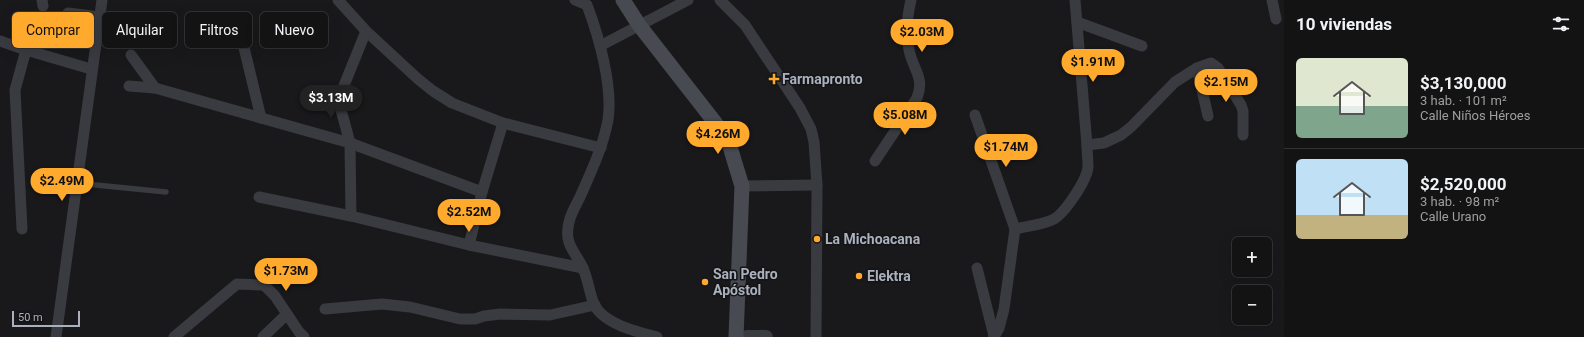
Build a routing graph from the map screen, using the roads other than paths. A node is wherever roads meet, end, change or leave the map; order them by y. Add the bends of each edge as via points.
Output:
1 (102, 0) edge
2 (338, 0) edge
3 (575, 0) edge
4 (623, 0) edge
5 (688, 0) edge
6 (720, 0) edge
7 (911, 0) edge
8 (1075, 0) edge
9 (1272, 0) edge
10 (94, 16) edge
11 (99, 17) junction
12 (1276, 19) dead end
13 (1077, 22) junction
14 (639, 25) junction
15 (366, 31) junction
16 (0, 41) edge
17 (600, 46) junction
18 (1142, 46) dead end
19 (244, 48) edge
20 (26, 50) junction
21 (130, 56) dead end
22 (1197, 68) junction
23 (92, 69) junction
24 (129, 86) dead end
25 (155, 88) junction
26 (975, 115) dead end
27 (1208, 116) dead end
28 (261, 118) junction
29 (503, 123) junction
30 (1243, 135) dead end
31 (350, 143) junction
32 (1087, 145) junction
33 (601, 148) junction
34 (875, 161) dead end
35 (76, 183) junction
36 (817, 185) junction
37 (742, 186) junction
38 (166, 192) dead end
39 (482, 192) junction
40 (259, 197) dead end
41 (351, 216) junction
42 (22, 229) dead end
43 (1015, 229) junction
44 (470, 244) junction
45 (583, 268) junction
46 (977, 268) dead end
47 (595, 305) junction
48 (325, 309) dead end
49 (286, 314) junction
50 (635, 334) edge
51 (56, 337) edge
52 (174, 337) edge
53 (263, 337) edge
54 (304, 337) edge
55 (657, 337) edge
56 (736, 337) edge
57 (747, 337) edge
58 (766, 337) edge
59 (816, 337) edge
60 (994, 337) edge

1 - 11 street
2 - 15 street
3 - 17 street via 586,5
4 - 14 main road
5 - 14 street
6 - 36 street via 745,25 800,108 814,142
7 - 34 street via 907,38 909,52 920,79 920,89 917,98
8 - 13 street
9 - 12 street
10 - 11 street
11 - 23 street
13 - 18 street
13 - 32 street
14 - 17 street
14 - 37 main road via 729,143
15 - 29 street via 432,91
15 - 31 street via 341,93 340,106
16 - 20 street
17 - 33 street via 609,103
19 - 28 street
20 - 23 street
20 - 42 street via 15,90
21 - 25 street
22 - 27 street
22 - 30 street via 1211,63 1218,68 1241,105
22 - 32 street via 1175,82 1121,135 1104,143
23 - 35 street
24 - 25 street
25 - 28 street
26 - 43 street
28 - 31 street
29 - 33 street
29 - 39 street
31 - 39 street
31 - 41 street
32 - 43 street via 1088,168 1083,183 1058,216 1053,220
33 - 45 street via 569,221 567,237
35 - 38 lane
35 - 51 street
36 - 37 street
36 - 59 street
37 - 56 main road
39 - 44 street
40 - 41 street
41 - 44 street
43 - 60 street via 1004,309
44 - 45 street
45 - 47 street
46 - 60 street
47 - 48 street via 550,315 500,314 460,320 410,307 382,304
47 - 50 street via 605,316
49 - 52 street via 275,296 264,285 237,284
49 - 53 street
49 - 54 street
50 - 55 street
57 - 58 street

